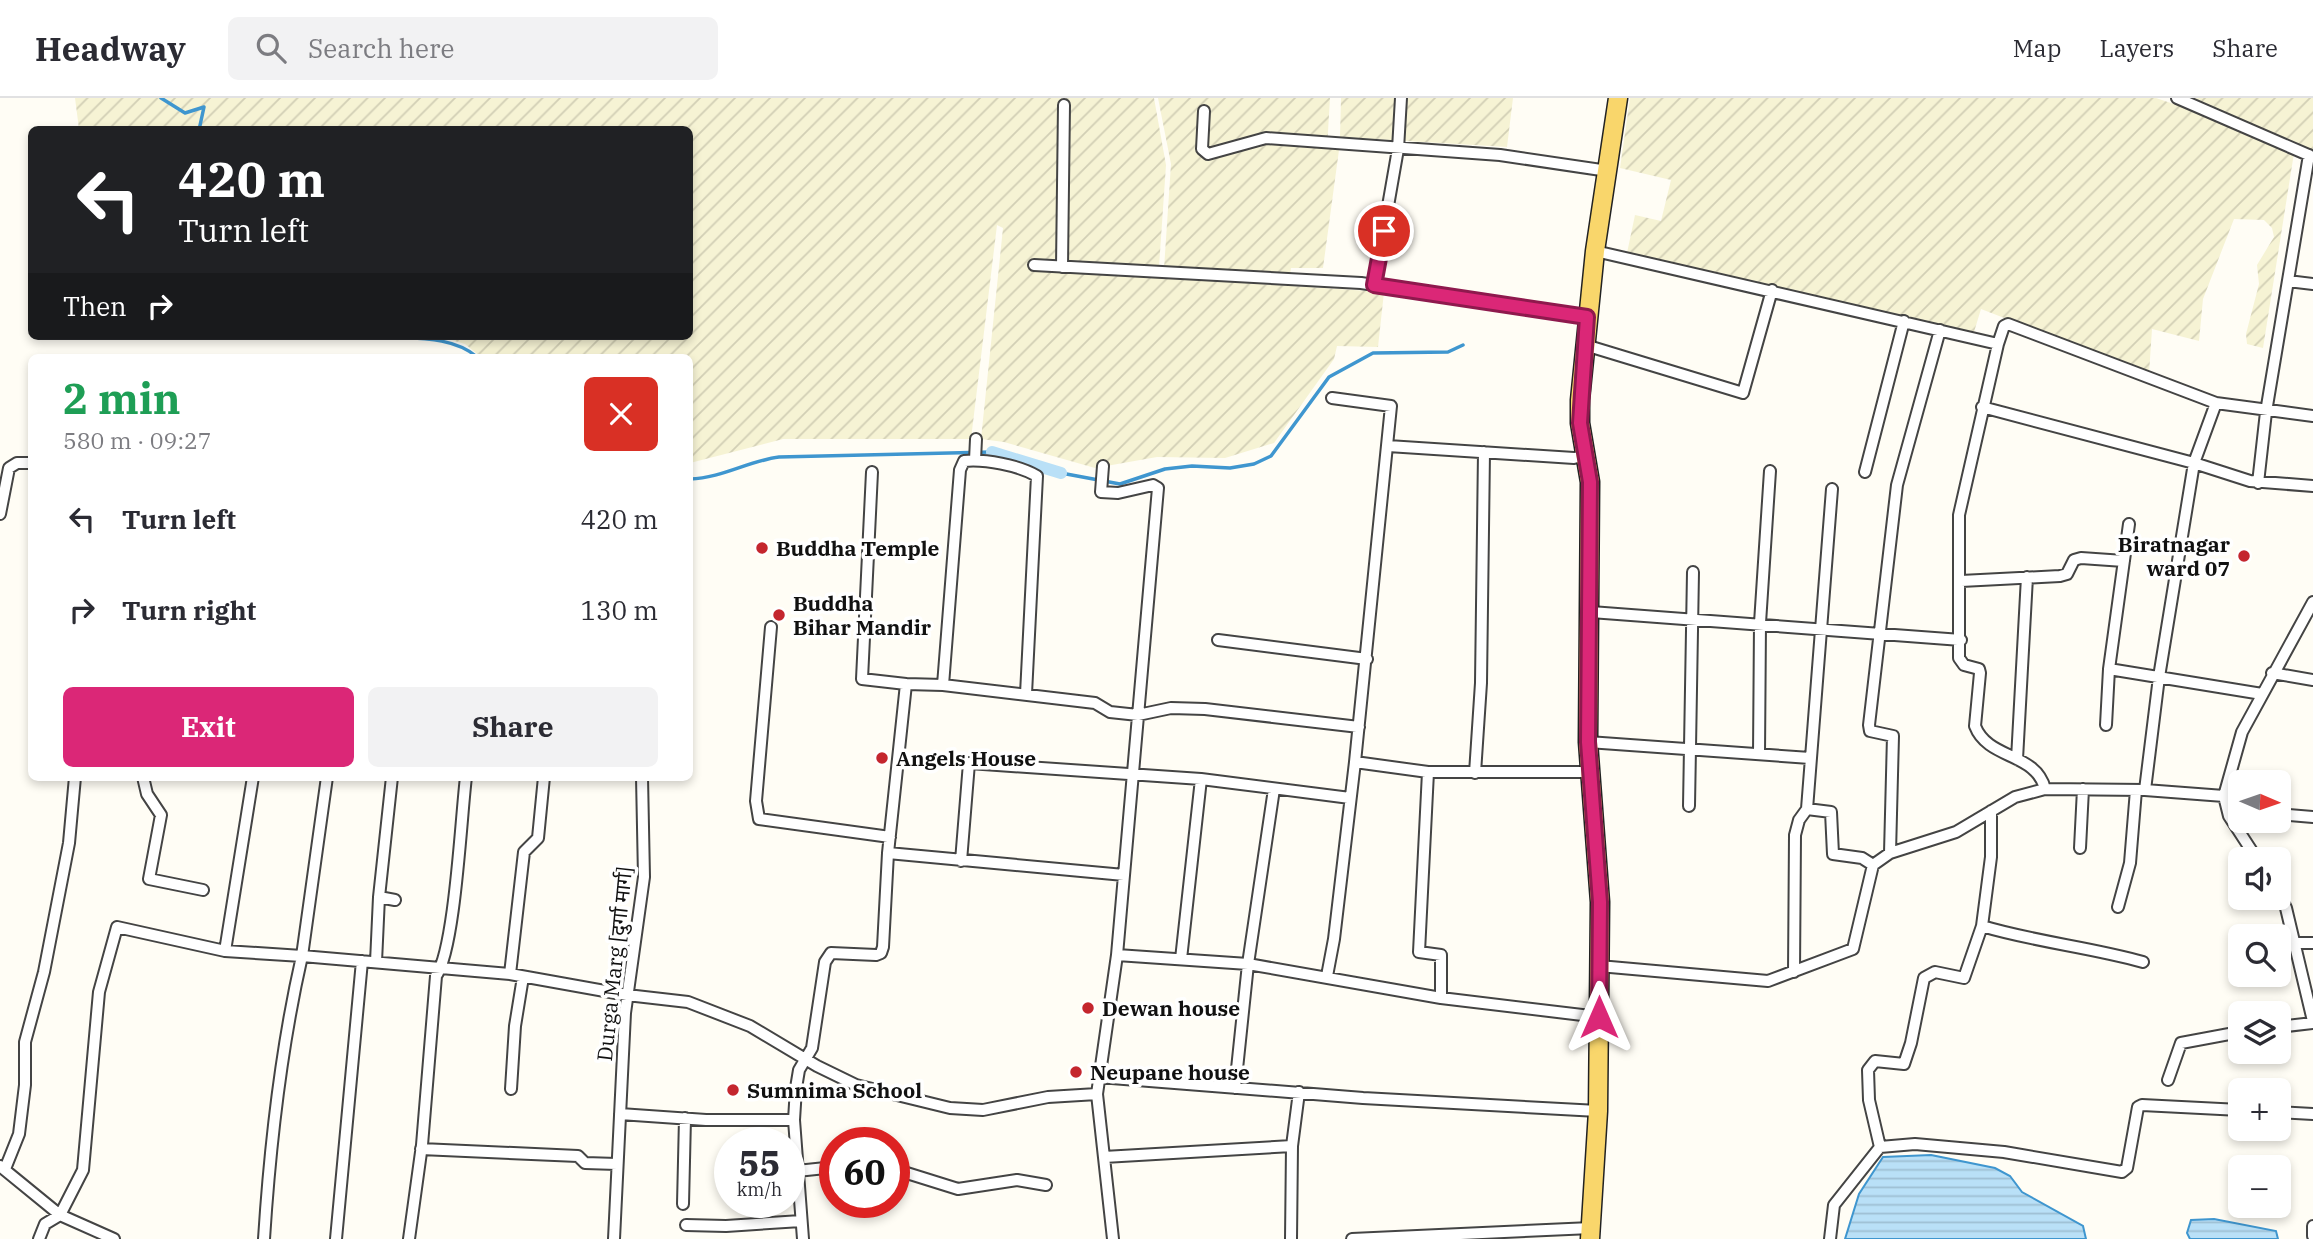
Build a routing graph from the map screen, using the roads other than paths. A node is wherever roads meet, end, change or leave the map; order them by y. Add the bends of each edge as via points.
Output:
1 (1401, 98) edge
2 (1618, 98) edge
3 (2177, 98) edge
4 (1064, 105) dead end
5 (1203, 111) dead end
6 (1398, 149) junction
7 (2311, 156) edge
8 (1608, 171) junction
9 (1595, 251) junction
10 (1034, 265) dead end
11 (1062, 267) junction
12 (2288, 281) junction
13 (2313, 284) edge
14 (1374, 285) junction
15 (1772, 290) junction
16 (1587, 317) junction
17 (1905, 321) junction
18 (1940, 330) junction
19 (1998, 344) junction
20 (1585, 345) junction
21 (1332, 398) dead end
22 (2216, 403) junction
23 (1982, 407) junction
24 (2266, 412) junction
25 (2313, 416) edge
26 (976, 439) dead end
27 (1388, 446) junction
28 (1484, 452) junction
29 (1587, 455) junction
30 (975, 460) junction
31 (28, 463) edge
32 (2194, 463) junction
33 (1103, 466) dead end
34 (1770, 471) dead end
35 (872, 472) dead end
36 (1865, 472) dead end
37 (2258, 482) junction
38 (2313, 486) edge
39 (1832, 489) dead end
40 (0, 514) edge
41 (2129, 524) dead end
42 (2124, 561) junction
43 (1693, 572) dead end
44 (2027, 577) junction
45 (1961, 582) junction
46 (2313, 602) edge
47 (1591, 612) junction
48 (1690, 618) junction
49 (1760, 623) junction
50 (771, 627) dead end
51 (1823, 628) junction
52 (1880, 632) junction
53 (1218, 640) dead end
54 (1961, 640) junction
55 (1367, 659) junction
56 (2109, 669) junction
57 (2272, 673) junction
58 (2159, 677) junction
59 (2313, 680) edge
60 (906, 684) junction
61 (943, 685) junction
62 (1026, 694) junction
63 (2262, 694) junction
64 (1138, 715) junction
65 (2106, 725) dead end
66 (1359, 727) junction
67 (1588, 742) junction
68 (1690, 748) junction
69 (1759, 754) junction
70 (1810, 758) junction
71 (2017, 759) junction
72 (1355, 762) junction
73 (1428, 772) junction
74 (1589, 772) junction
75 (1475, 773) junction
76 (1133, 774) junction
77 (1201, 779) junction
78 (75, 781) edge
79 (144, 781) edge
80 (252, 781) edge
81 (326, 781) edge
82 (391, 781) edge
83 (466, 781) edge
84 (544, 781) edge
85 (642, 781) edge
86 (1274, 789) junction
87 (2045, 789) junction
88 (2083, 789) junction
89 (2140, 790) junction
90 (2224, 796) junction
91 (1350, 798) junction
92 (2228, 804) edge
93 (1689, 806) dead end
94 (1807, 809) junction
95 (1991, 811) junction
96 (2291, 815) edge
97 (2313, 817) edge
98 (890, 837) junction
99 (2080, 848) dead end
100 (888, 853) junction
101 (1890, 853) junction
102 (961, 861) junction
103 (1873, 865) junction
104 (1124, 875) junction
105 (203, 890) dead end
106 (379, 897) junction
107 (395, 900) dead end
108 (2119, 907) dead end
109 (2284, 910) edge
110 (1982, 926) junction
111 (2295, 943) junction
112 (2313, 943) edge
113 (225, 951) junction
114 (1117, 955) junction
115 (302, 956) junction
116 (1181, 959) junction
117 (362, 961) junction
118 (376, 962) junction
119 (2143, 962) dead end
120 (1248, 964) junction
121 (1600, 966) junction
122 (441, 968) junction
123 (1794, 972) junction
124 (510, 974) junction
125 (1327, 976) junction
126 (523, 977) junction
127 (627, 995) junction
128 (1441, 998) junction
129 (1599, 1017) junction
130 (2313, 1022) edge
131 (2291, 1025) edge
132 (2228, 1034) edge
133 (805, 1059) junction
134 (1099, 1077) junction
135 (2168, 1080) dead end
136 (1235, 1087) junction
137 (511, 1089) dead end
138 (1299, 1092) junction
139 (1097, 1094) junction
140 (2228, 1109) edge
141 (1598, 1111) junction
142 (2291, 1113) edge
143 (620, 1114) junction
144 (2313, 1114) edge
145 (685, 1118) junction
146 (794, 1120) junction
147 (794, 1127) edge
148 (1292, 1146) junction
149 (1880, 1147) junction
150 (421, 1149) junction
151 (1104, 1157) junction
152 (617, 1164) junction
153 (3, 1168) edge
154 (910, 1174) edge
155 (1046, 1185) dead end
156 (683, 1205) dead end
157 (60, 1215) junction
158 (801, 1218) edge
159 (801, 1221) junction
160 (686, 1225) dead end
161 (85, 1226) junction
162 (2313, 1226) edge
163 (1591, 1233) edge
164 (2313, 1236) edge
165 (39, 1239) edge
166 (80, 1239) edge
167 (114, 1239) edge
168 (264, 1239) edge
169 (336, 1239) edge
170 (409, 1239) edge
171 (614, 1239) edge
172 (803, 1239) edge
173 (1113, 1239) edge
174 (1292, 1239) edge
175 (1352, 1239) edge
176 (1359, 1239) edge
177 (1830, 1239) edge

1 - 6 street
2 - 8 main road
3 - 7 street
4 - 11 street
5 - 6 street via 1202,149 1208,154 1266,138
6 - 8 street via 1500,155
6 - 14 street
7 - 12 street
8 - 9 main road
9 - 15 street
9 - 16 main road
10 - 11 street
11 - 14 street
12 - 13 street
12 - 24 street
14 - 16 street
15 - 17 street
15 - 20 street via 1743,393
16 - 20 main road
17 - 18 street
17 - 36 street
18 - 19 street
18 - 52 street via 1897,485
19 - 22 street via 2008,324
19 - 23 street
20 - 29 main road via 1580,423
21 - 27 street via 1391,406
22 - 24 street
22 - 32 street
23 - 32 street
23 - 45 street via 1959,515
24 - 25 street
24 - 37 street
26 - 30 street
27 - 28 street
27 - 55 street
28 - 29 street
28 - 75 street
29 - 47 main road
30 - 61 street via 964,461 960,470
30 - 62 street via 1037,476
31 - 40 street via 9,468
32 - 37 street
32 - 58 street
33 - 64 street via 1101,492 1158,488
34 - 49 street
35 - 60 street via 862,679
37 - 38 street
39 - 51 street
41 - 42 street
42 - 44 street via 2081,558 2074,560 2067,574
42 - 56 street
43 - 48 street
44 - 45 street
44 - 71 street
45 - 54 street
46 - 57 street
47 - 48 street
47 - 67 main road
48 - 49 street
48 - 68 street
49 - 51 street
49 - 69 street
50 - 98 street via 756,802 759,818
51 - 52 street
51 - 70 street
52 - 54 street
52 - 101 street via 1869,725 1870,731 1893,736
53 - 55 street
54 - 71 street via 1961,662 1975,666 1980,673 1978,734 1989,746
55 - 66 street
56 - 58 street
56 - 65 street
57 - 59 street
57 - 63 street
58 - 63 street
58 - 89 street
60 - 61 street
60 - 98 street
61 - 62 street
62 - 64 street via 1095,703 1110,712
63 - 90 street via 2242,732
64 - 66 street via 1193,709
64 - 76 street
66 - 72 street
67 - 68 street
67 - 74 main road
68 - 69 street
68 - 93 street
69 - 70 street
70 - 94 street
71 - 87 street via 2034,767
72 - 73 street
72 - 91 street
73 - 75 street
73 - 128 street via 1419,952 1441,955
74 - 75 street
74 - 121 main road via 1600,902
76 - 77 street
76 - 102 street via 969,763
76 - 104 street
77 - 86 street
77 - 116 street
78 - 153 street via 69,843 25,1042 19,1134
79 - 105 street via 146,794 161,814 149,878
80 - 113 street
81 - 115 street
82 - 106 street
83 - 122 street via 458,869
84 - 124 street via 538,838 524,852
85 - 127 street, Durga Marg [दुर्गा मार्ग] via 644,877
86 - 91 street
86 - 120 street
87 - 88 street
87 - 95 street via 2015,797
88 - 89 street
88 - 99 street
89 - 90 street
89 - 108 street
90 - 92 street
91 - 125 street
94 - 103 street via 1831,812 1833,854 1862,858
94 - 123 street via 1795,835
95 - 101 street via 1956,832
95 - 110 street via 1991,857
96 - 97 street
98 - 100 street
100 - 102 street
100 - 133 street via 881,953 831,953 826,957 812,1048
101 - 103 street
102 - 104 street
103 - 123 street via 1853,949
104 - 114 street
106 - 107 street
106 - 118 street
109 - 111 street
110 - 119 street
110 - 149 street via 1964,978 1936,972 1924,978 1904,1064 1875,1061 1868,1070 1869,1100
111 - 112 street
111 - 130 street
113 - 115 street
113 - 157 street via 117,927 99,992 83,1170
114 - 116 street
114 - 134 street
115 - 117 street
115 - 168 street via 276,1118
116 - 120 street
117 - 118 street
117 - 169 street
118 - 122 street
120 - 125 street
120 - 136 street
121 - 123 street via 1768,981
121 - 129 main road
122 - 124 street
122 - 150 street via 436,976
124 - 126 street
125 - 128 street
126 - 127 street
126 - 137 street via 514,1026
127 - 133 street via 704,1007 750,1026
127 - 143 street, Durga Marg [दुर्गा मार्ग]
128 - 129 street
129 - 141 main road
130 - 131 street
132 - 135 street via 2181,1043
133 - 139 street via 873,1091 970,1110
133 - 146 street via 799,1070
134 - 136 street
134 - 139 street
136 - 138 street
138 - 141 street
138 - 148 street
139 - 151 street
140 - 149 street via 2138,1107 2127,1168 2122,1172 2004,1152 1915,1144
141 - 163 main road
142 - 144 street
143 - 145 street
143 - 152 street, Durga Marg [दुर्गा मार्ग]
145 - 146 street
145 - 156 street
146 - 147 street
148 - 151 street
148 - 174 street
149 - 177 street via 1834,1206
150 - 152 street via 578,1156 585,1163
150 - 170 street
151 - 173 street
152 - 171 street, Durga Marg [दुर्गा मार्ग]
153 - 157 street
154 - 155 street via 958,1189 1017,1180
157 - 161 street
157 - 165 street via 45,1224
158 - 159 street
159 - 160 street
159 - 172 street
161 - 166 street
161 - 167 street
162 - 164 street
163 - 176 street
175 - 176 street

